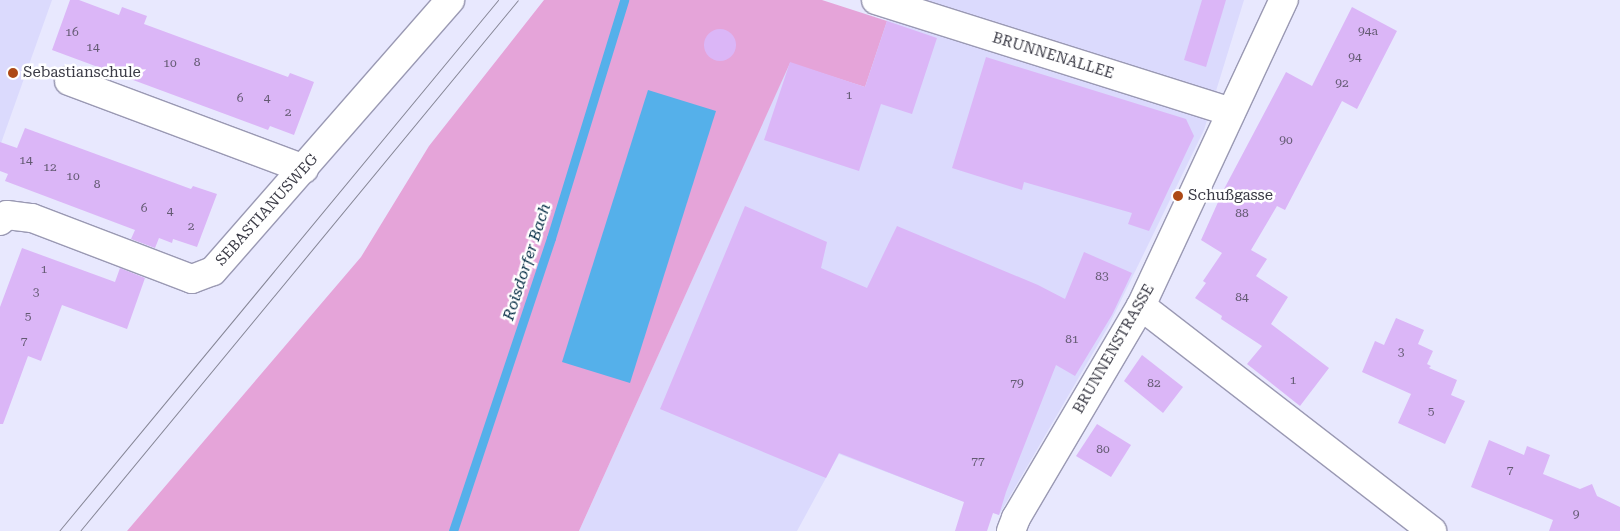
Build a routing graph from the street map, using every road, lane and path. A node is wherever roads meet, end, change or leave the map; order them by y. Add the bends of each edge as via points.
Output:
1 (450, 0) edge
2 (876, 0) edge
3 (1284, 0) edge
4 (70, 81) dead end
5 (1231, 112) junction
6 (304, 169) junction
7 (0, 221) edge
8 (1141, 306) junction
9 (1011, 531) edge
10 (1432, 531) edge

1 - 6 street, SEBASTIANUSWEG
2 - 5 street, BRUNNENALLEE
3 - 5 street, BRUNNENSTRASSE
4 - 6 street
5 - 8 street, BRUNNENSTRASSE
6 - 7 street, SEBASTIANUSWEG via 213,271 192,279 32,218 7,215
8 - 9 street, BRUNNENSTRASSE
8 - 10 street

